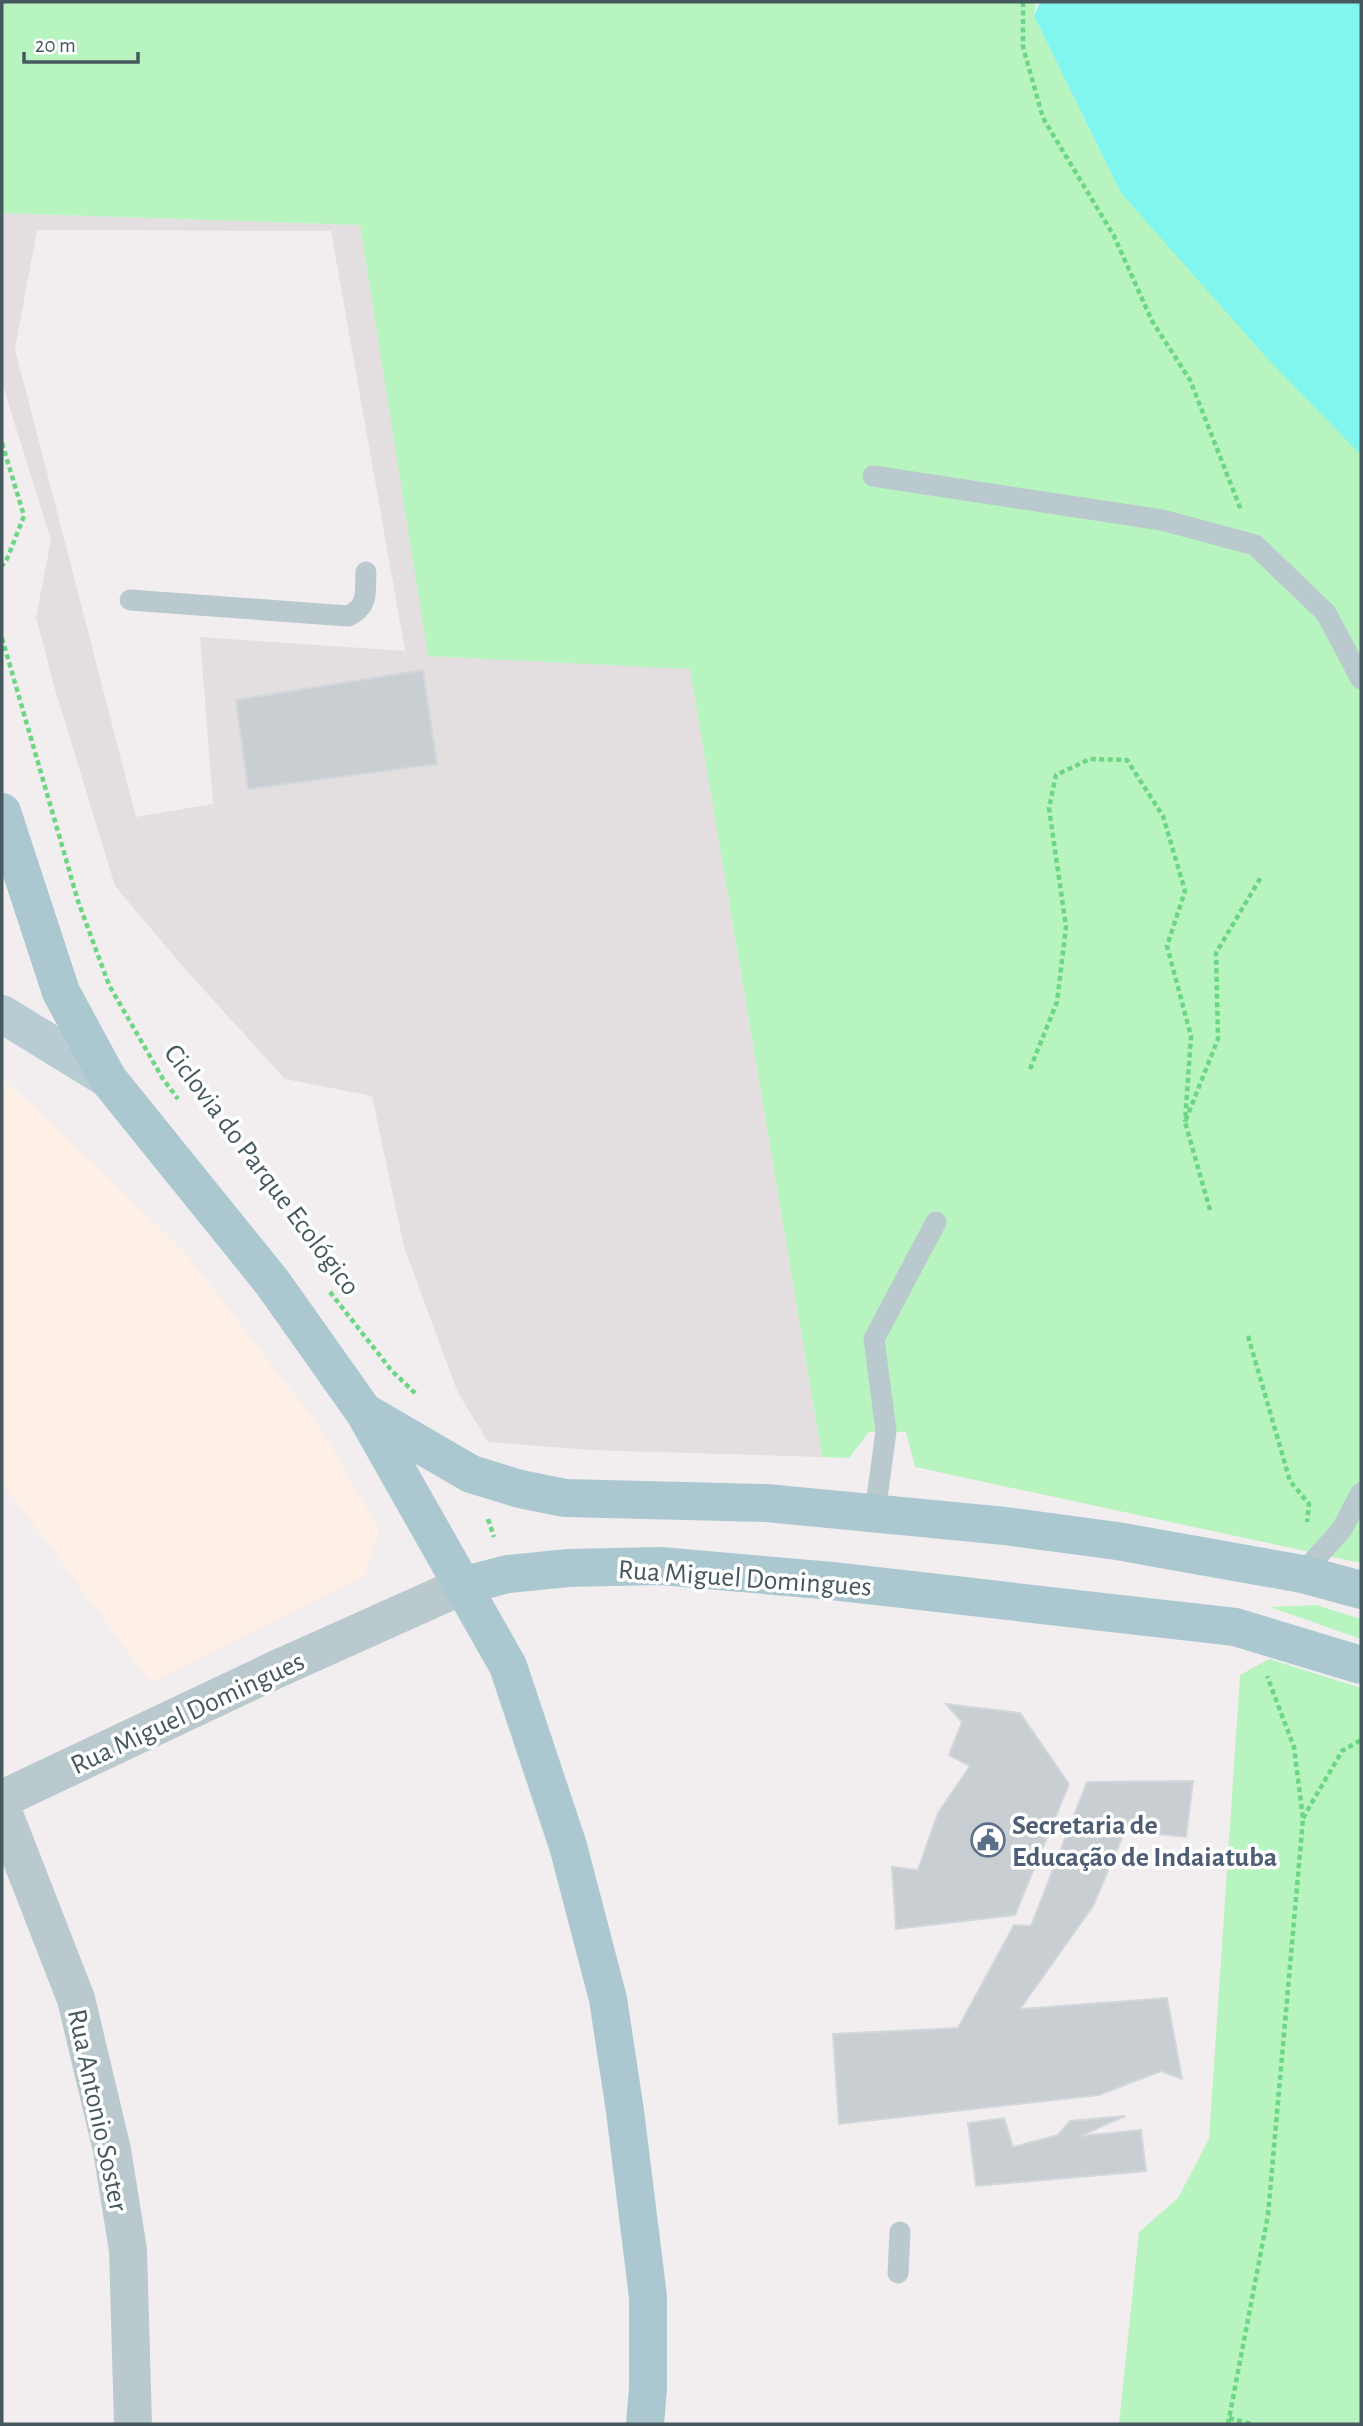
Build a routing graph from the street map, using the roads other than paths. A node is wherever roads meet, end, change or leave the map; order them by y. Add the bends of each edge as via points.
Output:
1 (873, 476) dead end
2 (366, 572) dead end
3 (130, 600) dead end
4 (1361, 679) edge
5 (2, 812) edge
6 (2, 1014) edge
7 (108, 1079) junction
8 (936, 1222) dead end
9 (364, 1412) junction
10 (1361, 1493) edge
11 (875, 1513) junction
12 (1302, 1574) junction
13 (462, 1586) junction
14 (1361, 1590) edge
15 (1361, 1665) edge
16 (2, 1799) edge
17 (2, 1809) edge
18 (900, 2232) dead end
19 (898, 2273) dead end
20 (133, 2424) edge
21 (645, 2424) edge

1 - 4 lane via 1162,520 1255,545 1326,613
2 - 3 lane via 365,600 359,611 348,616
5 - 7 main road via 61,992
6 - 7 street
7 - 9 main road via 272,1282
8 - 11 lane via 874,1339 886,1431
9 - 11 main road via 471,1474 565,1498 766,1503
9 - 13 main road
10 - 12 lane via 1342,1529
11 - 12 main road via 1117,1541
12 - 14 main road
13 - 15 main road, Rua Miguel Domingues via 508,1574 662,1566 1234,1627
13 - 16 street, Rua Miguel Domingues
13 - 21 main road via 508,1666 568,1846 608,1999 648,2297
17 - 20 street, Rua Antonio Soster via 76,1999 112,2150 128,2250
18 - 19 lane

